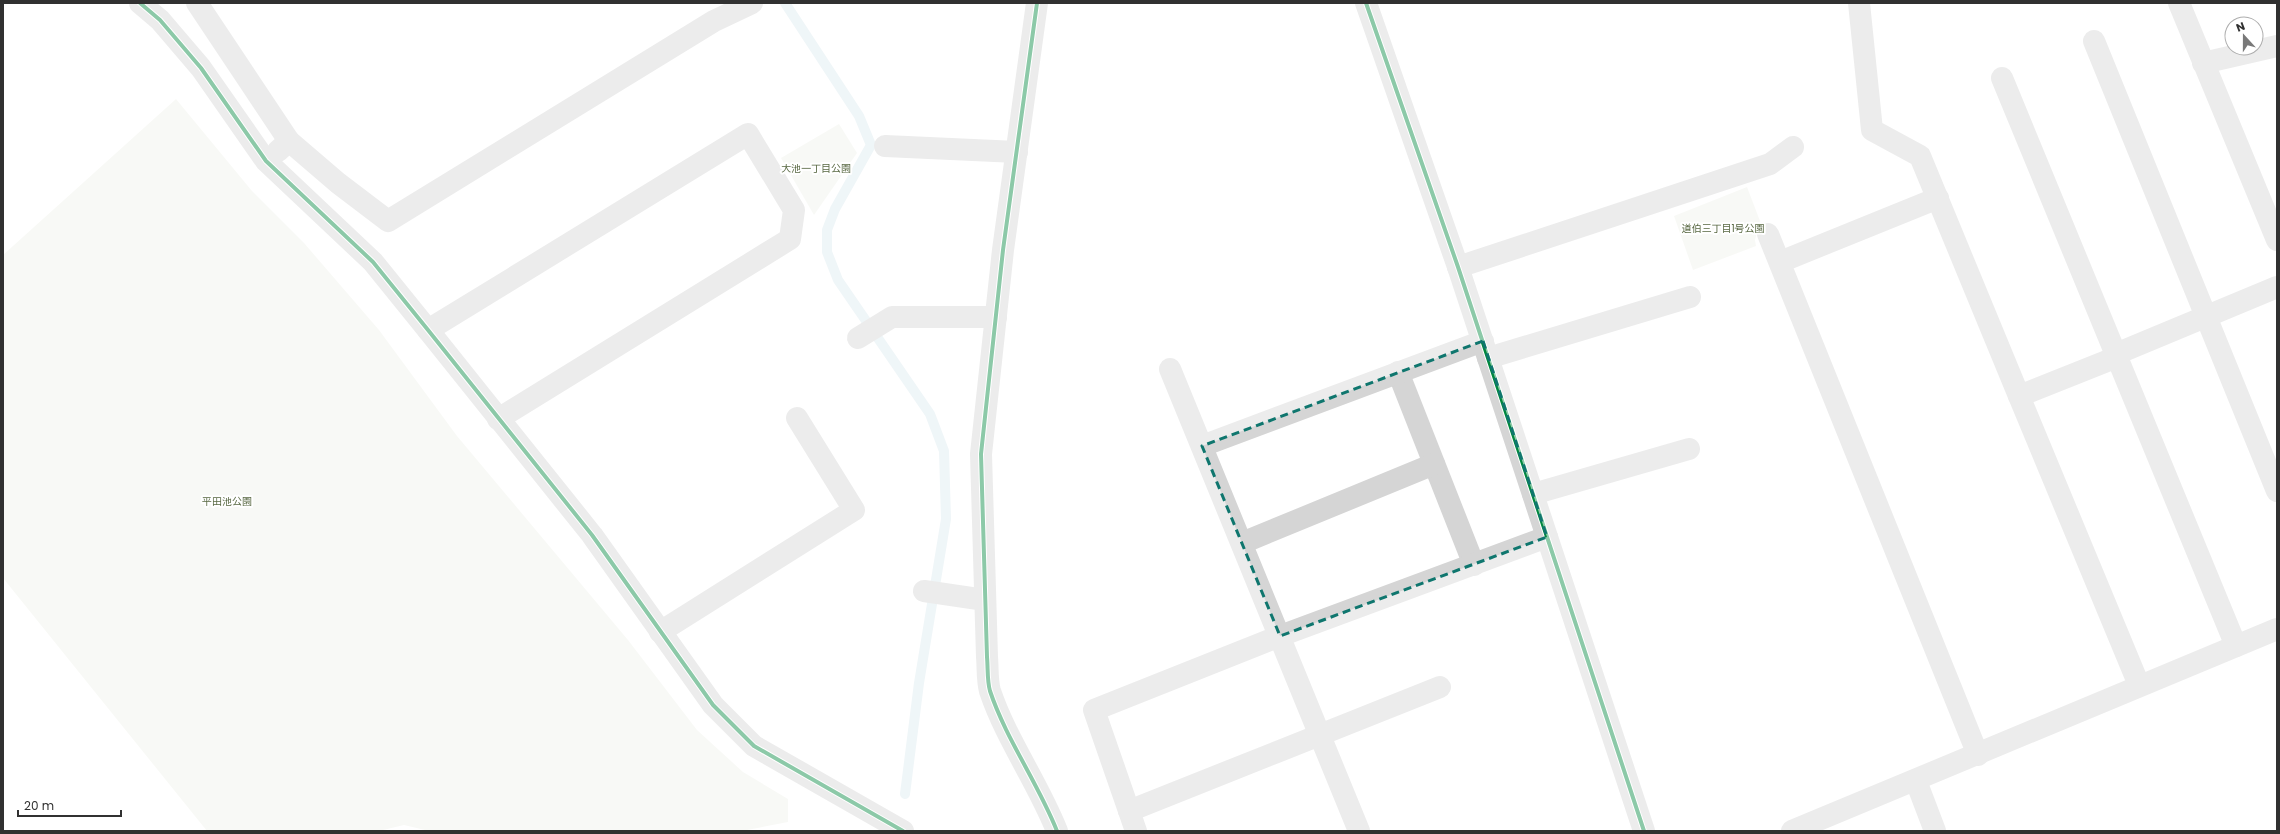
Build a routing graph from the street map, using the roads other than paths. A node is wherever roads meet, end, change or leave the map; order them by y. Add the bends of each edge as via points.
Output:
1 (140, 3) edge
2 (197, 3) edge
3 (752, 3) edge
4 (1037, 3) edge
5 (1366, 3) edge
6 (1859, 3) edge
7 (2178, 3) edge
8 (2094, 41) dead end
9 (2277, 46) edge
10 (2203, 63) junction
11 (2002, 78) dead end
12 (289, 141) junction
13 (885, 146) dead end
14 (1793, 147) dead end
15 (1017, 152) junction
16 (266, 161) junction
17 (1938, 198) junction
18 (1768, 234) dead end
19 (2277, 240) edge
20 (1780, 262) junction
21 (1458, 267) junction
22 (2277, 287) edge
23 (1690, 298) dead end
24 (2206, 316) junction
25 (996, 317) junction
26 (428, 330) junction
27 (858, 338) dead end
28 (1485, 350) junction
29 (2117, 356) junction
30 (1170, 369) dead end
31 (1398, 372) junction
32 (2019, 396) junction
33 (797, 418) dead end
34 (498, 419) junction
35 (1202, 446) junction
36 (1690, 449) dead end
37 (1434, 464) junction
38 (2277, 491) edge
39 (1533, 494) junction
40 (1547, 537) junction
41 (1242, 543) junction
42 (1474, 565) junction
43 (924, 591) dead end
44 (985, 600) junction
45 (2277, 629) edge
46 (660, 632) junction
47 (1280, 636) junction
48 (2236, 646) junction
49 (2139, 685) junction
50 (1440, 687) dead end
51 (1320, 736) junction
52 (1978, 755) junction
53 (1916, 781) junction
54 (1129, 811) junction
55 (899, 829) edge
56 (869, 831) edge
57 (1057, 831) edge
58 (1136, 831) edge
59 (1358, 831) edge
60 (1644, 831) edge
61 (1792, 831) edge
62 (1934, 831) edge

1 - 16 street via 160,20 201,68
2 - 12 street
3 - 12 street via 714,21 388,221
4 - 15 street
5 - 21 street
6 - 17 street via 1872,130 1920,156
7 - 10 street
8 - 24 street
9 - 10 street
10 - 19 street
11 - 29 street
12 - 16 street
13 - 15 street
14 - 21 street via 1770,164
15 - 25 street
16 - 26 street via 373,262
17 - 20 street
17 - 32 street
18 - 20 street
20 - 52 street
21 - 28 street
22 - 24 street
23 - 28 street
24 - 29 street
24 - 38 street
25 - 27 street via 892,317
25 - 44 street via 981,454
26 - 34 street
26 - 34 street via 748,134 794,210 790,239
28 - 31 street
28 - 39 street
29 - 32 street
29 - 48 street
30 - 35 street
31 - 35 street
31 - 37 street
32 - 49 street
33 - 46 street via 854,510
34 - 46 street via 592,535
35 - 41 street
36 - 39 street
37 - 41 street
37 - 42 street
39 - 40 street
40 - 42 street
40 - 60 street
41 - 47 street
42 - 47 street
43 - 44 street
44 - 57 street via 990,689 999,713 1047,805
45 - 48 street
46 - 55 street via 713,705 754,746
47 - 51 street
47 - 54 street via 1094,710
48 - 49 street
49 - 52 street
50 - 51 street
51 - 54 street
51 - 59 street
52 - 53 street
53 - 61 street
53 - 62 street
54 - 58 street
55 - 56 street

